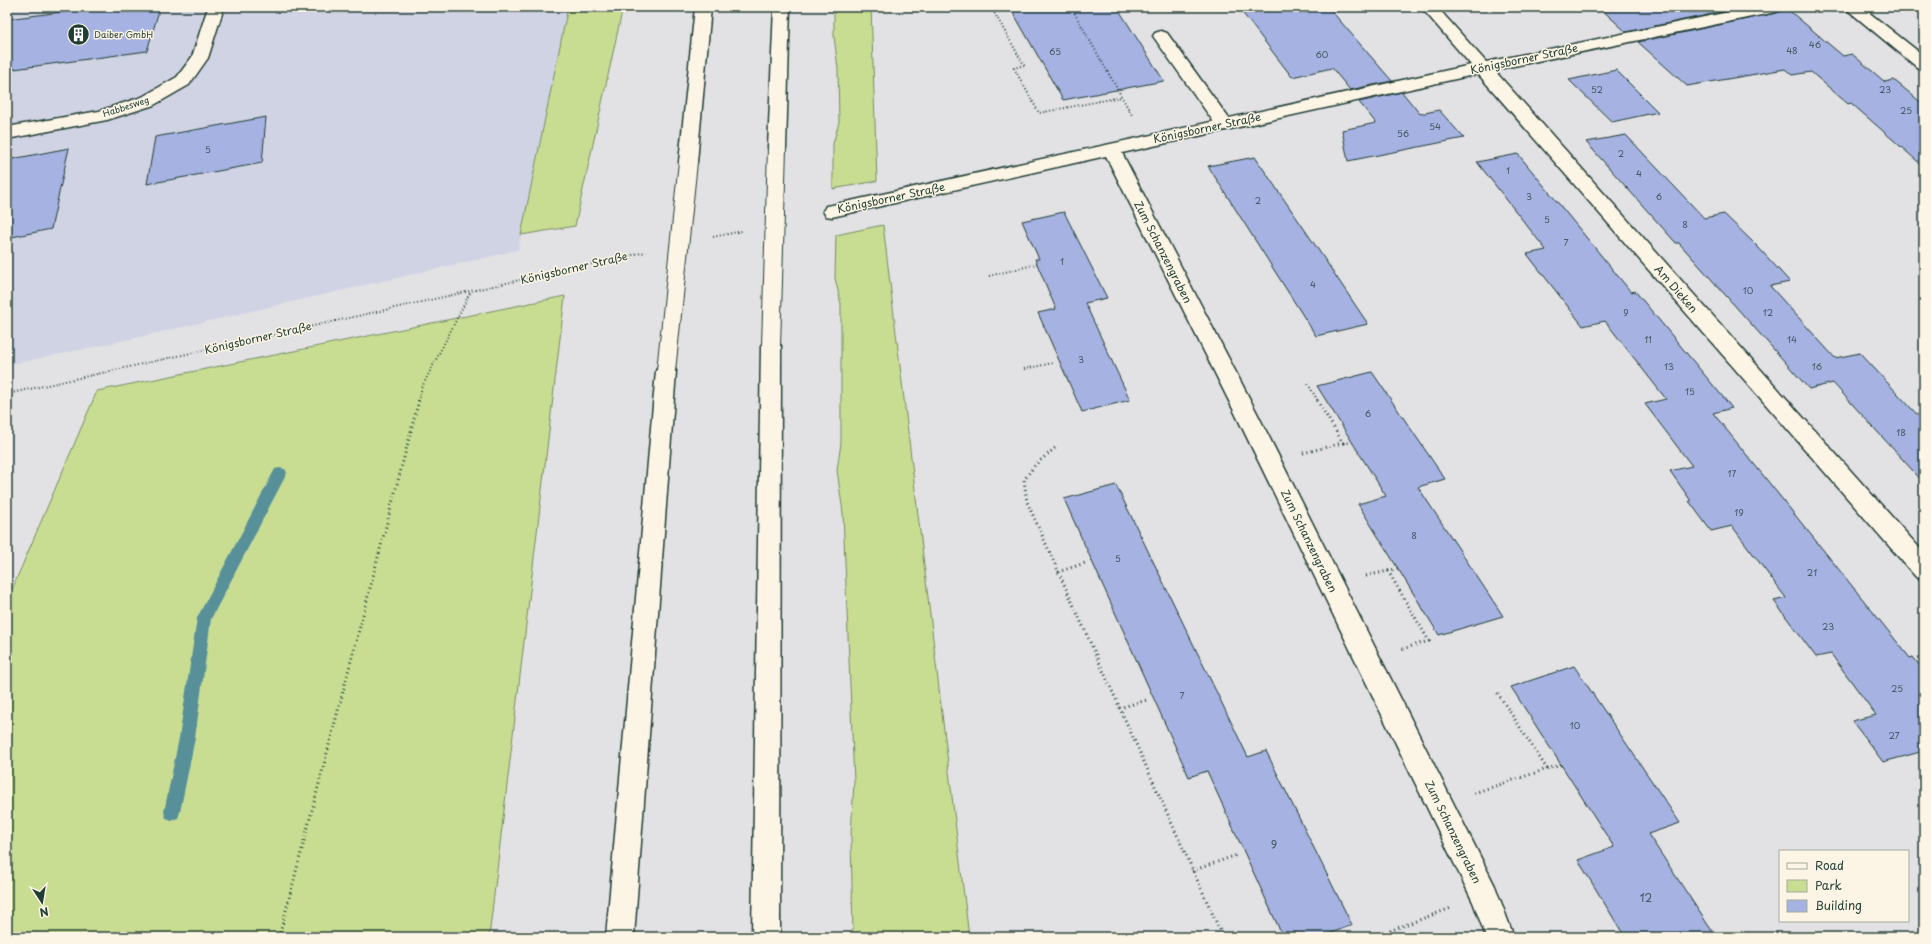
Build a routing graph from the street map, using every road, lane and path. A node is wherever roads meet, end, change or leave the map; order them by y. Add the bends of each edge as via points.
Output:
1 (216, 7) edge
2 (703, 7) edge
3 (782, 7) edge
4 (991, 7) edge
5 (1071, 7) edge
6 (1429, 7) edge
7 (1776, 7) edge
8 (1852, 7) edge
9 (1161, 36) dead end
10 (1924, 64) edge
11 (1481, 68) junction
12 (1224, 124) junction
13 (7, 133) edge
14 (1111, 149) junction
15 (832, 211) dead end
16 (748, 230) dead end
17 (709, 238) dead end
18 (648, 252) dead end
19 (1037, 264) dead end
20 (989, 276) dead end
21 (472, 291) junction
22 (1053, 363) dead end
23 (1024, 369) dead end
24 (1308, 384) dead end
25 (7, 394) edge
26 (1352, 442) dead end
27 (1343, 443) junction
28 (1055, 448) dead end
29 (1270, 462) junction
30 (1085, 563) dead end
31 (1398, 568) dead end
32 (1924, 570) edge
33 (1388, 571) junction
34 (1058, 572) junction
35 (1330, 583) junction
36 (1367, 659) junction
37 (1496, 692) dead end
38 (1147, 700) dead end
39 (1119, 708) junction
40 (1561, 765) dead end
41 (1547, 769) junction
42 (1440, 805) junction
43 (1237, 855) dead end
44 (1192, 871) junction
45 (1485, 896) junction
46 (279, 937) edge
47 (620, 937) edge
48 (766, 937) edge
49 (1223, 937) edge
50 (1373, 937) edge
51 (1500, 937) edge

1 - 13 main road, Habbesweg via 200,58 183,81 148,101 101,116
2 - 47 main road, bridge via 666,371
3 - 48 main road, bridge via 772,346
4 - 5 path via 1024,65 1014,68 1039,113 1121,97
6 - 11 main road, Am Dieken
7 - 11 main road, Königsborner Straße
8 - 10 main road
9 - 12 main road
11 - 12 main road, Königsborner Straße
11 - 32 main road, Am Dieken
12 - 14 main road, Königsborner Straße
14 - 15 main road, Königsborner Straße
14 - 29 main road, Zum Schanzengraben
16 - 17 path
18 - 21 path, Königsborner Straße
19 - 20 path
21 - 25 path, Königsborner Straße
21 - 46 path via 422,387
22 - 23 path
24 - 27 path
26 - 27 path
27 - 29 path
28 - 34 path via 1035,465 1024,480 1027,502
29 - 35 main road, Zum Schanzengraben
30 - 34 path
31 - 33 path
33 - 35 path
33 - 36 path via 1429,641
34 - 39 path
35 - 36 main road, Zum Schanzengraben
36 - 42 main road, Zum Schanzengraben
37 - 41 path
38 - 39 path
39 - 44 path
40 - 41 path
41 - 42 path
42 - 45 main road, Zum Schanzengraben
43 - 44 path
44 - 49 path
45 - 50 path
45 - 51 main road, Zum Schanzengraben

